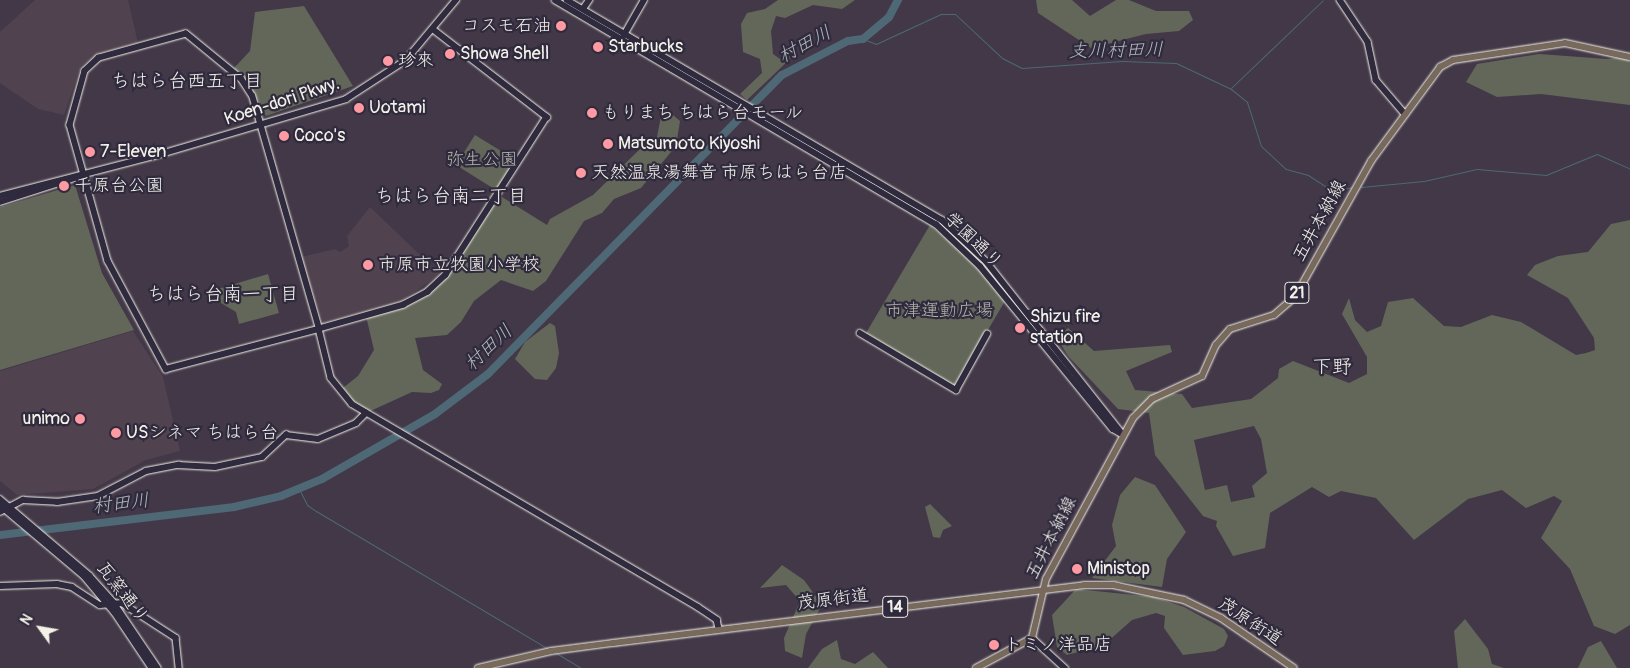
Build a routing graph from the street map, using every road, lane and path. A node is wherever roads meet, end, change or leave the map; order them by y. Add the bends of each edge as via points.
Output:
1 (456, 0) edge
2 (555, 0) edge
3 (568, 0) edge
4 (589, 0) edge
5 (644, 0) edge
6 (1340, 0) edge
7 (583, 9) junction
8 (434, 30) junction
9 (623, 36) junction
10 (1630, 57) edge
11 (725, 96) junction
12 (1405, 114) junction
13 (261, 126) junction
14 (84, 175) junction
15 (0, 196) edge
16 (0, 202) edge
17 (1023, 306) junction
18 (1016, 311) junction
19 (319, 329) junction
20 (860, 333) dead end
21 (987, 334) dead end
22 (366, 413) junction
23 (1122, 434) junction
24 (0, 498) edge
25 (4, 508) edge
26 (0, 586) edge
27 (1042, 590) junction
28 (111, 604) junction
29 (719, 629) junction
30 (1032, 638) junction
31 (152, 668) edge
32 (158, 668) edge
33 (179, 668) edge
34 (478, 668) edge
35 (976, 668) edge
36 (1066, 668) edge
37 (1294, 668) edge

1 - 8 street, Koen-dori Pkwy.
2 - 9 street
3 - 7 street
4 - 7 street
5 - 9 street
6 - 12 street via 1368,42 1376,80
7 - 9 street
8 - 13 street, Koen-dori Pkwy. via 406,60 361,91 330,106
8 - 19 street via 544,113 546,119 435,287 404,305
9 - 11 street
10 - 12 main road, 五井本納線 / 21 via 1565,43 1454,60 1436,70
11 - 17 street via 942,220 973,247
11 - 18 street, 学園通り via 760,121 936,224 968,253
12 - 23 main road, 五井本納線 / 21 via 1367,166 1299,291 1287,306 1267,318 1230,329 1216,345 1202,376 1152,399
13 - 14 street, Koen-dori Pkwy.
13 - 14 street via 246,85 187,34 99,58 86,71 71,115
13 - 19 street
14 - 15 street, Koen-dori Pkwy.
14 - 16 street, Koen-dori Pkwy.
14 - 19 street via 108,261 166,369
17 - 18 street
17 - 23 street
18 - 23 street, 学園通り via 1113,429
19 - 22 street via 331,378 344,397
20 - 21 street via 956,390
22 - 25 street via 356,423 318,439 286,435 262,457 215,467 178,466 146,471 98,496 50,502 23,500
22 - 29 street via 698,607 717,620
23 - 27 main road, 五井本納線 / 21
24 - 25 street
25 - 28 street, 瓦窯通り via 54,545
26 - 28 street via 57,584 72,587 100,604
27 - 29 main road, 茂原街道 / 14
27 - 30 main road, 五井本納線 / 21
27 - 37 main road, 茂原街道 / 14 via 1113,585 1168,595 1221,618
28 - 31 street, 瓦窯通り
28 - 32 street, 瓦窯通り
28 - 33 street via 124,604 173,636 178,644
29 - 34 main road, 茂原街道 / 14 via 551,651
30 - 35 main road
30 - 36 street

